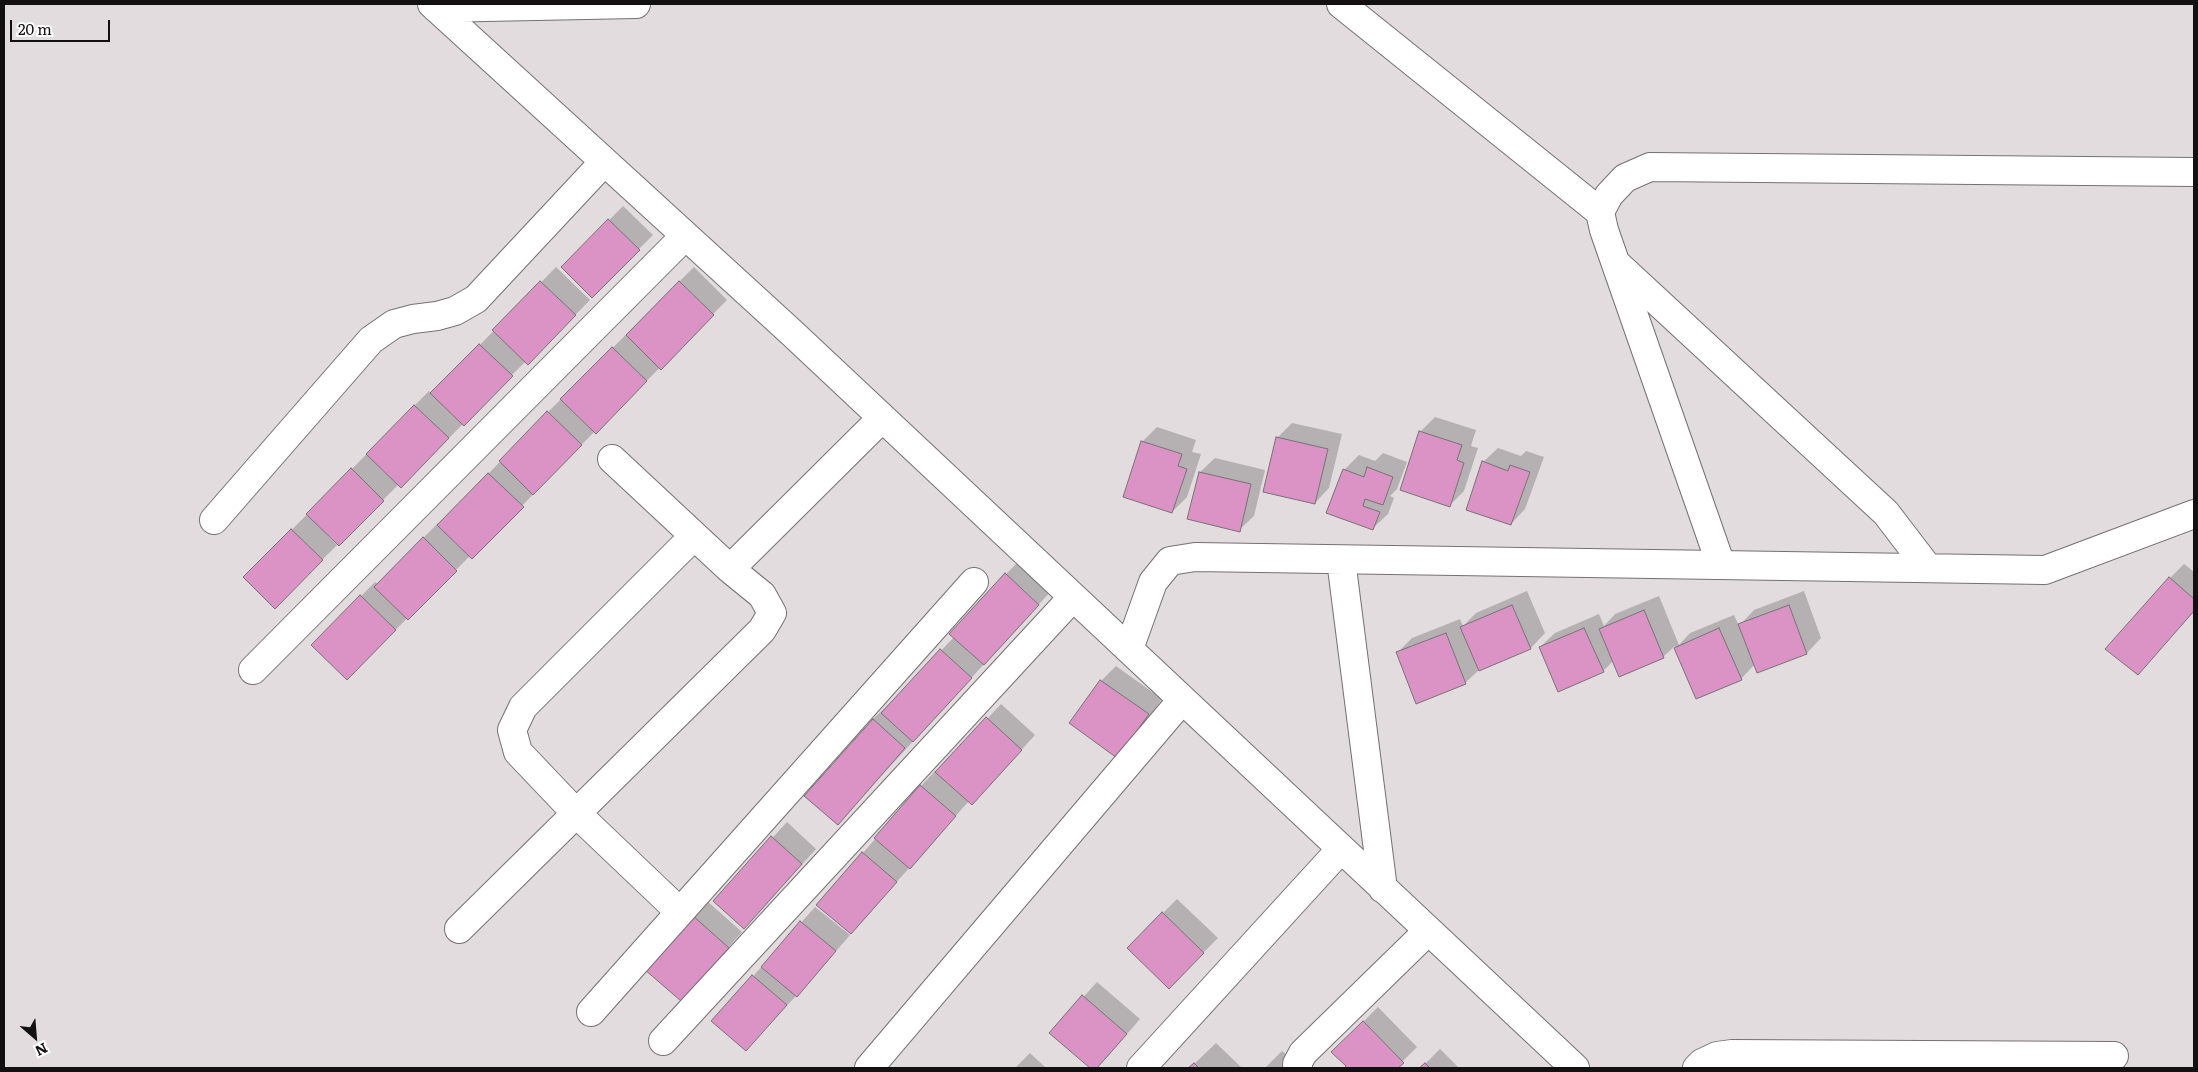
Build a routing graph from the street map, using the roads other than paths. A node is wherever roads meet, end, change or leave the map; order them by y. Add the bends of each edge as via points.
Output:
1 (636, 4) edge
2 (1342, 4) edge
3 (434, 6) edge
4 (604, 162) junction
5 (2194, 172) edge
6 (1600, 212) junction
7 (685, 236) junction
8 (1616, 263) junction
9 (882, 418) junction
10 (612, 460) dead end
11 (2194, 514) edge
12 (214, 520) dead end
13 (694, 536) junction
14 (1341, 560) junction
15 (1721, 565) junction
16 (1928, 568) junction
17 (730, 569) junction
18 (974, 582) dead end
19 (1073, 597) junction
20 (1129, 650) junction
21 (253, 670) dead end
22 (1182, 700) junction
23 (576, 813) junction
24 (1341, 849) junction
25 (1384, 889) junction
26 (680, 912) junction
27 (459, 929) dead end
28 (1428, 931) junction
29 (591, 1012) dead end
30 (663, 1041) dead end
31 (2114, 1056) dead end
32 (869, 1068) edge
33 (1141, 1068) edge
34 (1298, 1068) edge
35 (1575, 1068) edge
36 (1696, 1068) edge

1 - 3 street
2 - 6 street
3 - 4 street
4 - 7 street
4 - 12 street via 476,299 455,311 394,324 371,340
5 - 6 street via 1650,167 1625,178 1608,195
6 - 8 street
7 - 9 street
7 - 21 street
8 - 15 street
8 - 16 street via 1886,513
9 - 17 street
9 - 19 street
10 - 13 street
11 - 16 street via 2045,570
13 - 17 street
13 - 23 street via 523,708 512,730 518,752
14 - 15 street
14 - 20 street via 1195,557 1170,561 1153,582
14 - 25 street
15 - 16 street
17 - 23 street via 762,595 772,613 762,630
18 - 26 street
19 - 20 street
19 - 30 street
20 - 22 street
22 - 24 street
22 - 32 street
23 - 26 street
23 - 27 street
24 - 25 street
24 - 33 street
25 - 28 street
26 - 29 street
28 - 34 street via 1303,1053
28 - 35 street
31 - 36 street via 1732,1054 1717,1056

